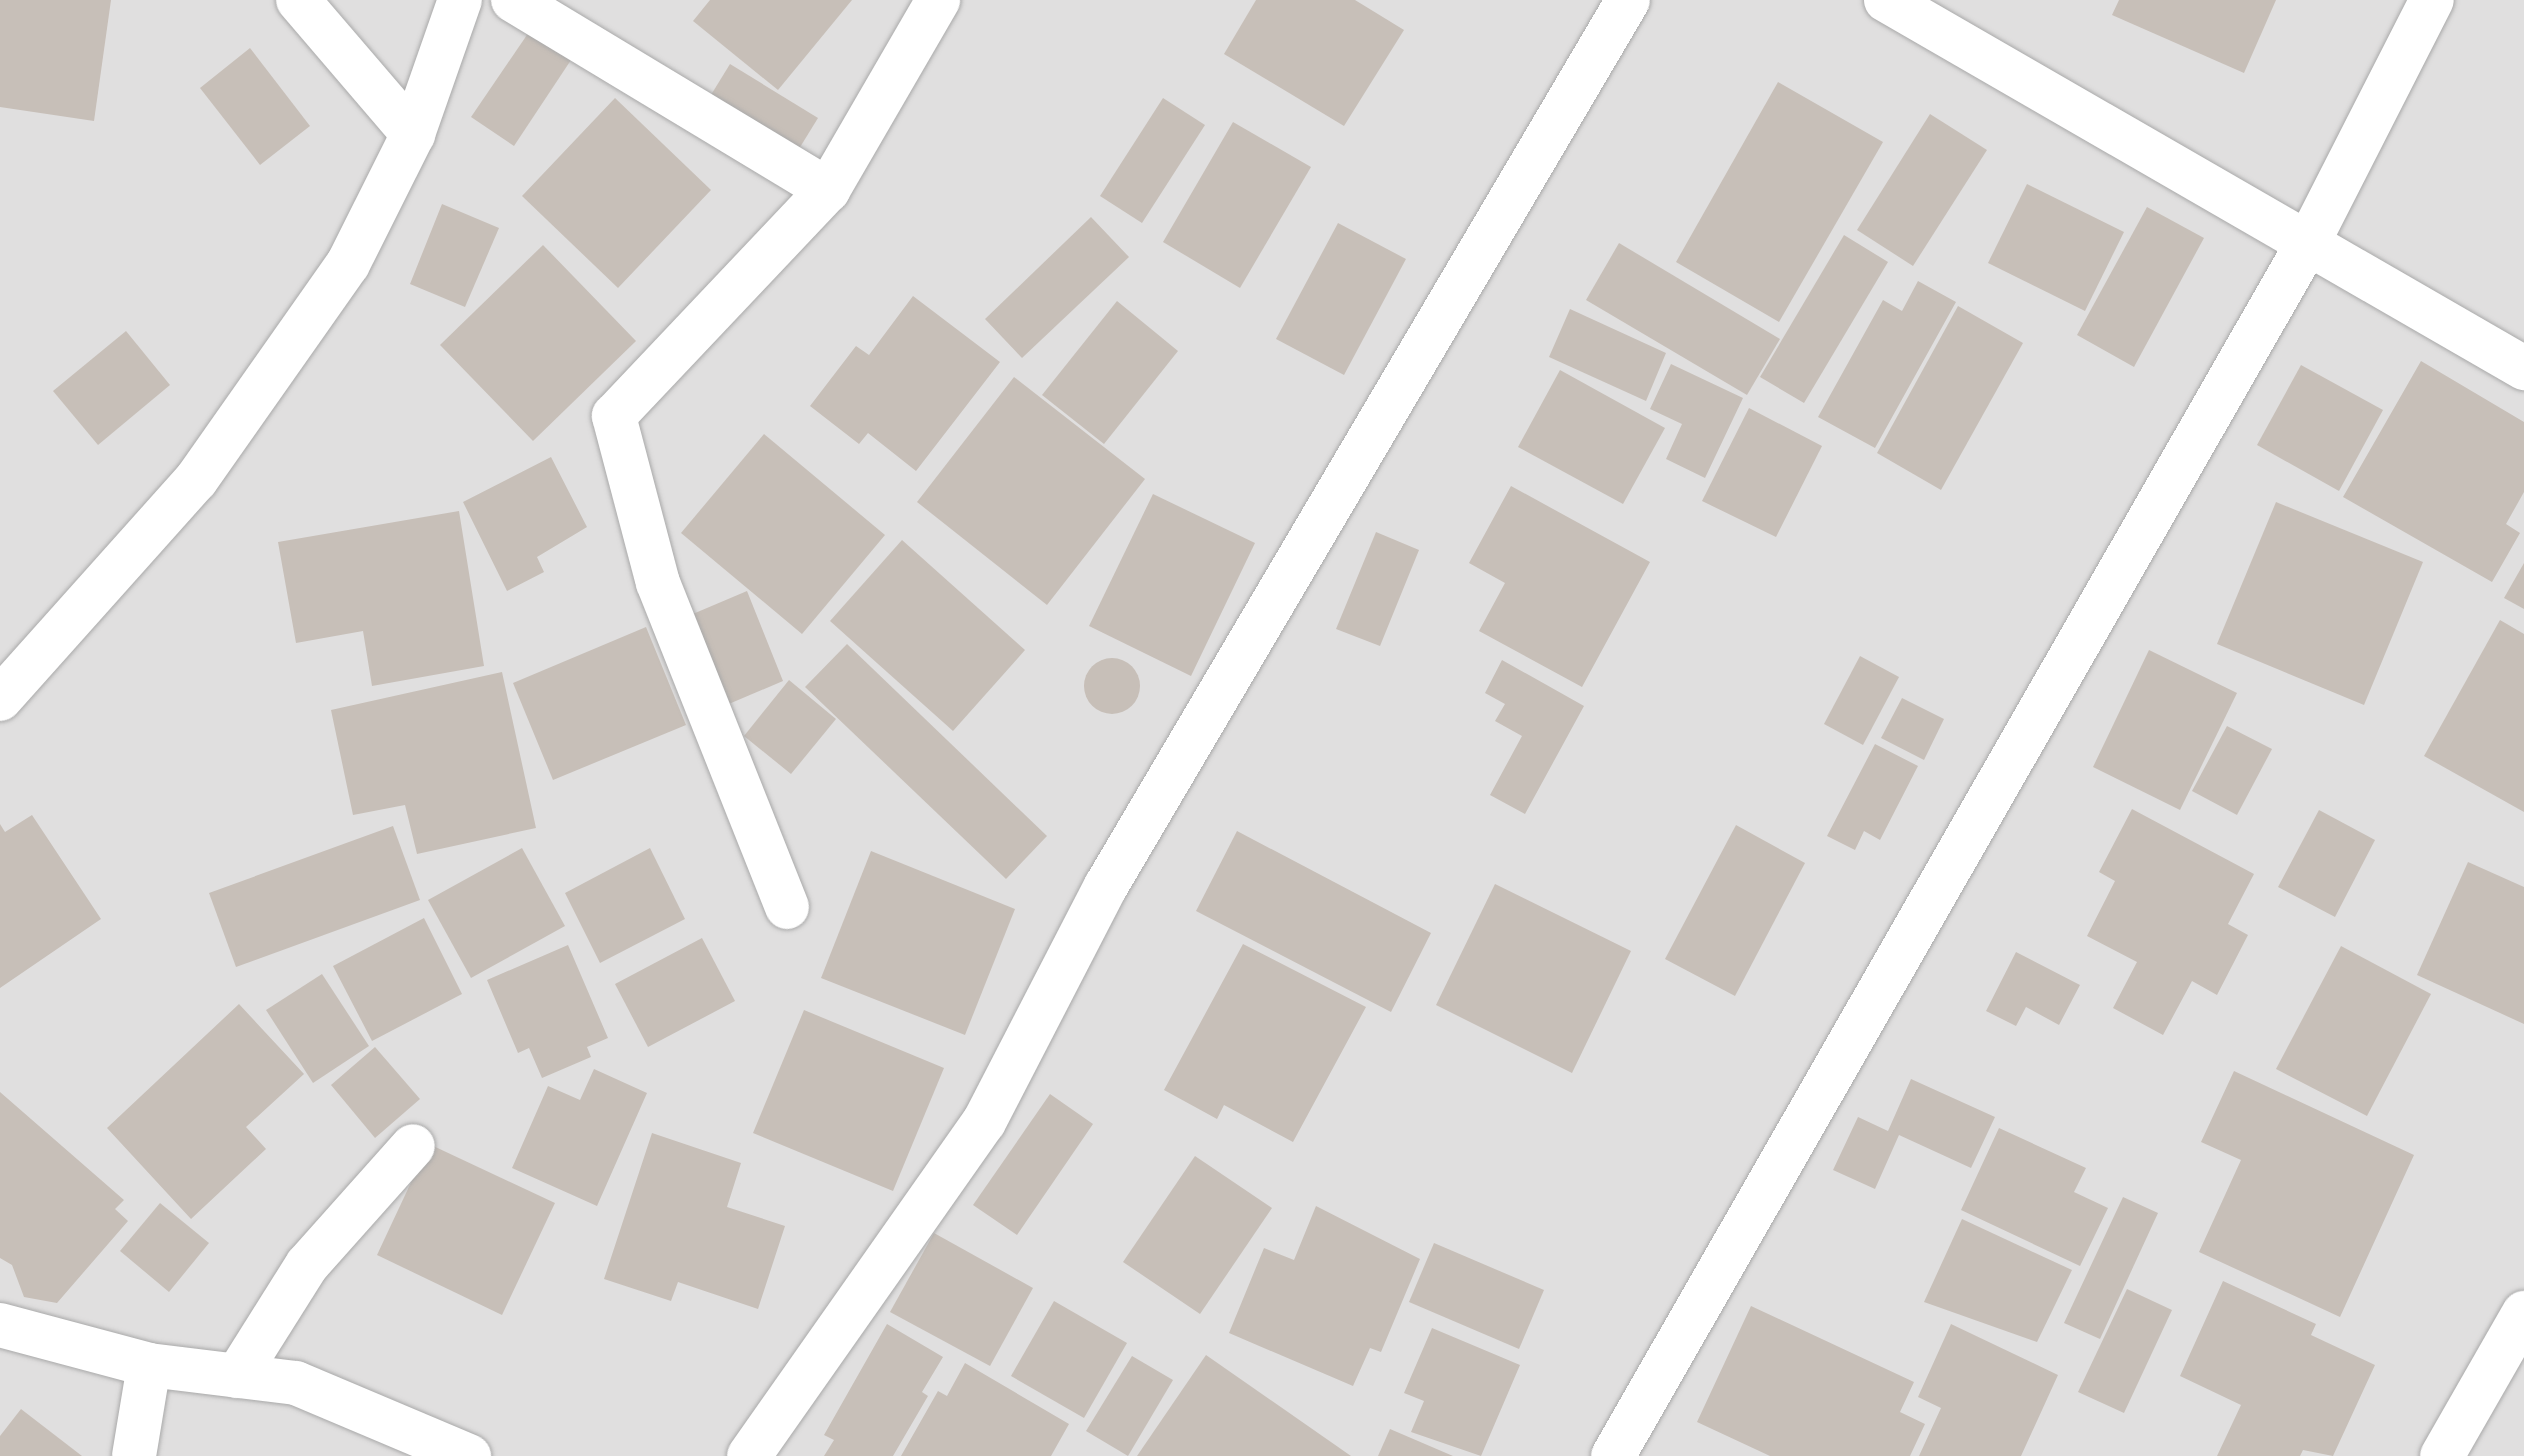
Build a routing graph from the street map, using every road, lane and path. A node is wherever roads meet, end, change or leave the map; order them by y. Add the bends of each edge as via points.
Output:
1 (298, 0) edge
2 (460, 0) edge
3 (513, 0) edge
4 (938, 0) edge
5 (1628, 0) edge
6 (1886, 0) edge
7 (2432, 0) edge
8 (413, 134) junction
9 (828, 190) junction
10 (2310, 239) junction
11 (2524, 368) edge
12 (0, 699) edge
13 (787, 907) dead end
14 (413, 1146) dead end
15 (2524, 1313) edge
16 (0, 1325) edge
17 (149, 1365) junction
18 (237, 1376) junction
19 (134, 1456) edge
20 (469, 1456) edge
21 (749, 1456) edge
22 (1613, 1456) edge
23 (2442, 1456) edge

1 - 8 street
2 - 8 street
3 - 9 street
4 - 9 street
5 - 21 street via 1106,886 984,1122
6 - 10 street
7 - 10 street
8 - 12 street via 348,264 196,480
9 - 13 street via 614,416 658,583
10 - 11 street
10 - 22 street
14 - 18 street via 307,1265
15 - 23 street
16 - 17 street
17 - 18 street
17 - 19 street
18 - 20 street via 296,1383

